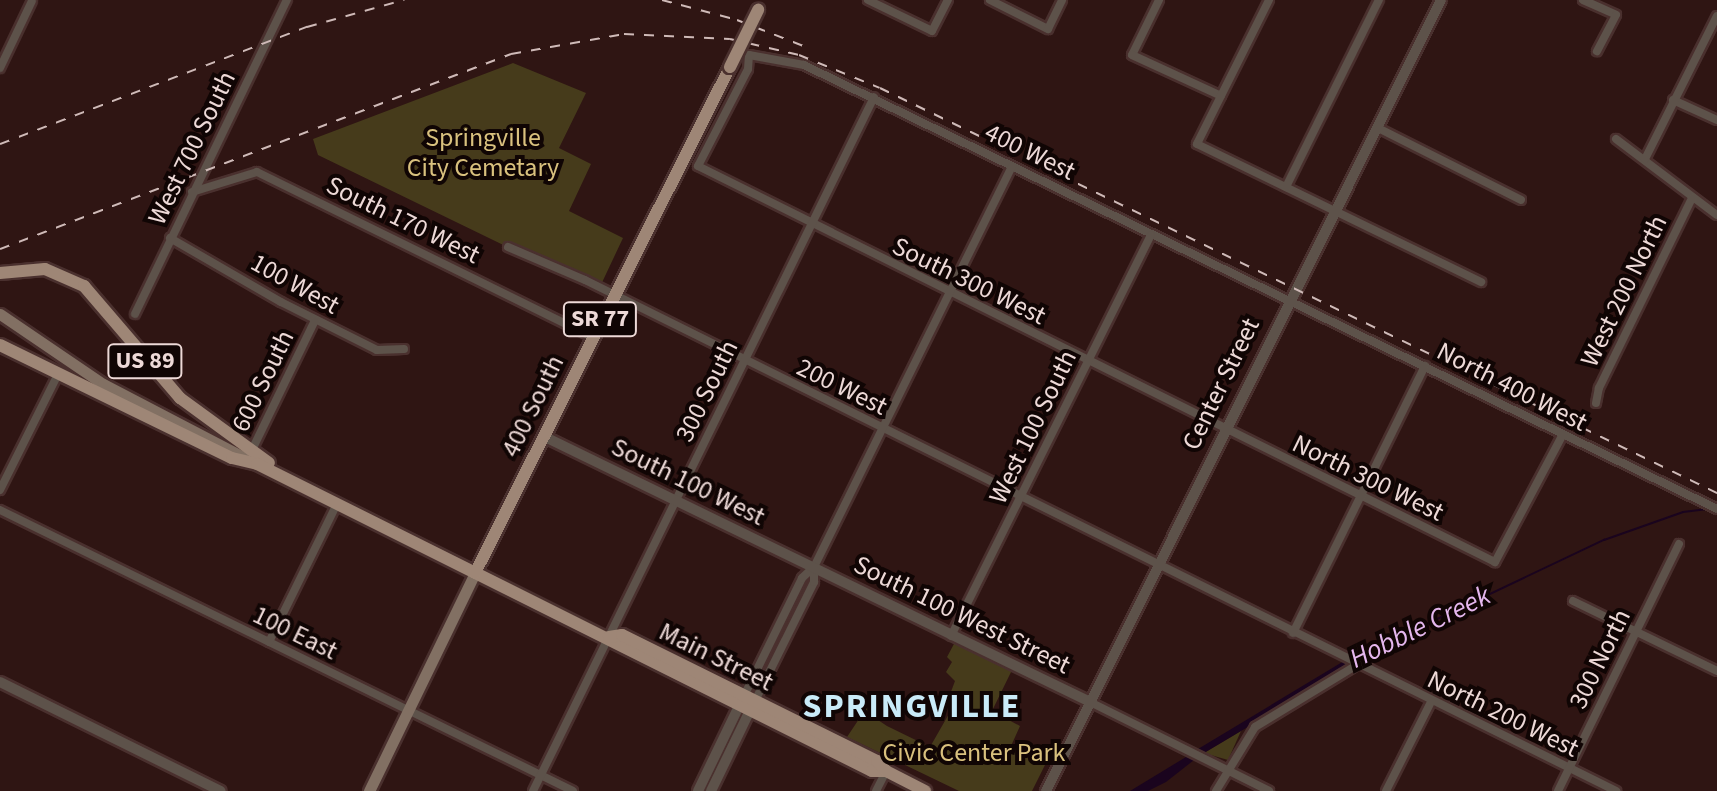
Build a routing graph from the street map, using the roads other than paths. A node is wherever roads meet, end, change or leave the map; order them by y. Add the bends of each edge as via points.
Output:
1 (287, 0) edge
2 (868, 0) edge
3 (948, 0) edge
4 (990, 0) edge
5 (1062, 0) edge
6 (1159, 0) edge
7 (1269, 0) edge
8 (1379, 0) edge
9 (1441, 0) edge
10 (1583, 0) edge
11 (32, 1) edge
12 (761, 5) edge
13 (1717, 16) edge
14 (1713, 32) edge
15 (1597, 51) dead end
16 (0, 68) edge
17 (1221, 96) junction
18 (874, 97) junction
19 (1673, 100) junction
20 (1717, 120) edge
21 (1378, 128) junction
22 (1616, 139) dead end
23 (1645, 159) junction
24 (698, 166) joint
25 (1012, 166) junction
26 (1286, 187) junction
27 (192, 192) junction
28 (1692, 198) junction
29 (1521, 200) dead end
30 (1337, 211) junction
31 (1717, 215) edge
32 (811, 224) junction
33 (1151, 235) junction
34 (170, 238) junction
35 (508, 247) dead end
36 (0, 273) edge
37 (1481, 282) dead end
38 (949, 294) junction
39 (612, 295) junction
40 (1289, 300) junction
41 (0, 314) edge
42 (135, 314) dead end
43 (315, 320) junction
44 (592, 337) junction
45 (0, 345) edge
46 (404, 349) dead end
47 (744, 360) junction
48 (1087, 362) junction
49 (1425, 366) junction
50 (58, 374) junction
51 (1596, 403) dead end
52 (883, 429) junction
53 (1224, 429) junction
54 (543, 436) junction
55 (1562, 436) junction
56 (252, 458) junction
57 (0, 490) edge
58 (1361, 496) junction
59 (1020, 498) junction
60 (676, 501) junction
61 (337, 504) junction
62 (1717, 508) edge
63 (0, 510) edge
64 (1679, 544) dead end
65 (1157, 565) junction
66 (814, 567) junction
67 (475, 573) junction
68 (1573, 601) dead end
69 (1635, 632) junction
70 (1293, 633) junction
71 (951, 636) junction
72 (609, 637) junction
73 (269, 642) junction
74 (1357, 665) junction
75 (1717, 671) edge
76 (0, 682) edge
77 (1090, 702) junction
78 (1431, 702) junction
79 (747, 704) junction
80 (408, 709) junction
81 (1569, 768) junction
82 (1226, 770) junction
83 (886, 771) junction
84 (541, 775) junction
85 (221, 791) edge
86 (369, 791) edge
87 (533, 791) edge
88 (573, 791) edge
89 (698, 791) edge
90 (711, 791) edge
91 (876, 791) edge
92 (925, 791) edge
93 (1046, 791) edge
94 (1216, 791) edge
95 (1269, 791) edge
96 (1386, 791) edge
97 (1558, 791) edge
98 (1616, 791) edge

1 - 27 street, West 700 South
2 - 3 street via 932,31
4 - 5 street via 1048,29
6 - 17 street via 1132,55
7 - 17 street
8 - 26 street
9 - 21 street, Center Street
10 - 15 street via 1616,15
11 - 16 street
12 - 39 main road, 400 South / SR 77, bridge
13 - 14 street
14 - 19 street
17 - 26 street via 1197,144
18 - 24 street, 400 West via 804,65 749,55 748,69
18 - 25 street, 400 West
18 - 32 street, 300 South
19 - 20 street
19 - 23 street
21 - 29 street
21 - 30 street, Center Street
22 - 23 street
23 - 28 street
24 - 32 street, South 300 West
25 - 33 street, 400 West
25 - 38 street
26 - 30 street
27 - 34 street, West 700 South
27 - 44 street, South 170 West via 257,172
28 - 31 street
28 - 51 street, West 200 North
30 - 37 street
30 - 40 street, Center Street
32 - 38 street, South 300 West
32 - 47 street, 300 South
33 - 40 street, 400 West
33 - 48 street, West 100 South
34 - 42 street, West 700 South
34 - 43 street, 100 West
35 - 39 street, 200 West
36 - 56 main road, US 89 via 45,269 84,286 171,390
38 - 48 street, South 300 West
38 - 52 street
39 - 44 main road, 400 South / SR 77
39 - 47 street, 200 West
40 - 49 street, North 400 West
40 - 53 street, Center Street
41 - 56 main road via 103,384
43 - 46 street, 100 West via 377,350
43 - 56 street, 600 South
44 - 54 main road, 400 South / SR 77
45 - 50 main road, US 89
47 - 52 street, 200 West
47 - 60 street, 300 South
48 - 53 street, South 300 West
48 - 59 street, West 100 South
49 - 55 street, North 400 West
49 - 58 street
50 - 56 main road, US 89 via 232,458
50 - 57 street
52 - 59 street, 200 West
52 - 66 street
53 - 58 street, North 300 West
53 - 65 street, Center Street
54 - 60 street, South 100 West
54 - 67 main road, 400 South / SR 77
55 - 58 street, North 300 West via 1495,562
55 - 62 street, North 400 West
56 - 61 main road, US 89
58 - 70 street
59 - 65 street, 200 West
59 - 71 street, West 100 South
60 - 66 street, South 100 West
60 - 72 street, 300 South
61 - 67 main road, Main Street / US 89
61 - 73 street
63 - 73 street, 100 East
64 - 69 street, 300 North
65 - 70 street, North 200 West
65 - 77 street, Center Street
66 - 71 street, South 100 West Street
66 - 79 street via 814,582
67 - 72 main road, Main Street / US 89
67 - 80 main road, 400 South
68 - 69 street
69 - 75 street
69 - 81 street, 300 North
70 - 74 street, North 200 West
71 - 77 street, South 100 West Street
72 - 79 main road, Main Street / US 89 via 622,635
72 - 84 street, 300 South
73 - 80 street, 100 East
74 - 78 street, North 200 West
74 - 82 street via 1255,727
76 - 85 street
77 - 82 street
77 - 93 street, Center Street
78 - 81 street, North 200 West
78 - 96 street
79 - 83 main road, Main Street / US 89 via 877,761
79 - 89 street
79 - 90 street
80 - 84 street, 100 East
80 - 86 main road, 400 South
81 - 97 street, 300 North
81 - 98 street, North 200 West
82 - 94 street
82 - 95 street
83 - 91 street
83 - 92 main road, Main Street / US 89
84 - 87 street, 300 South
84 - 88 street, 100 East

